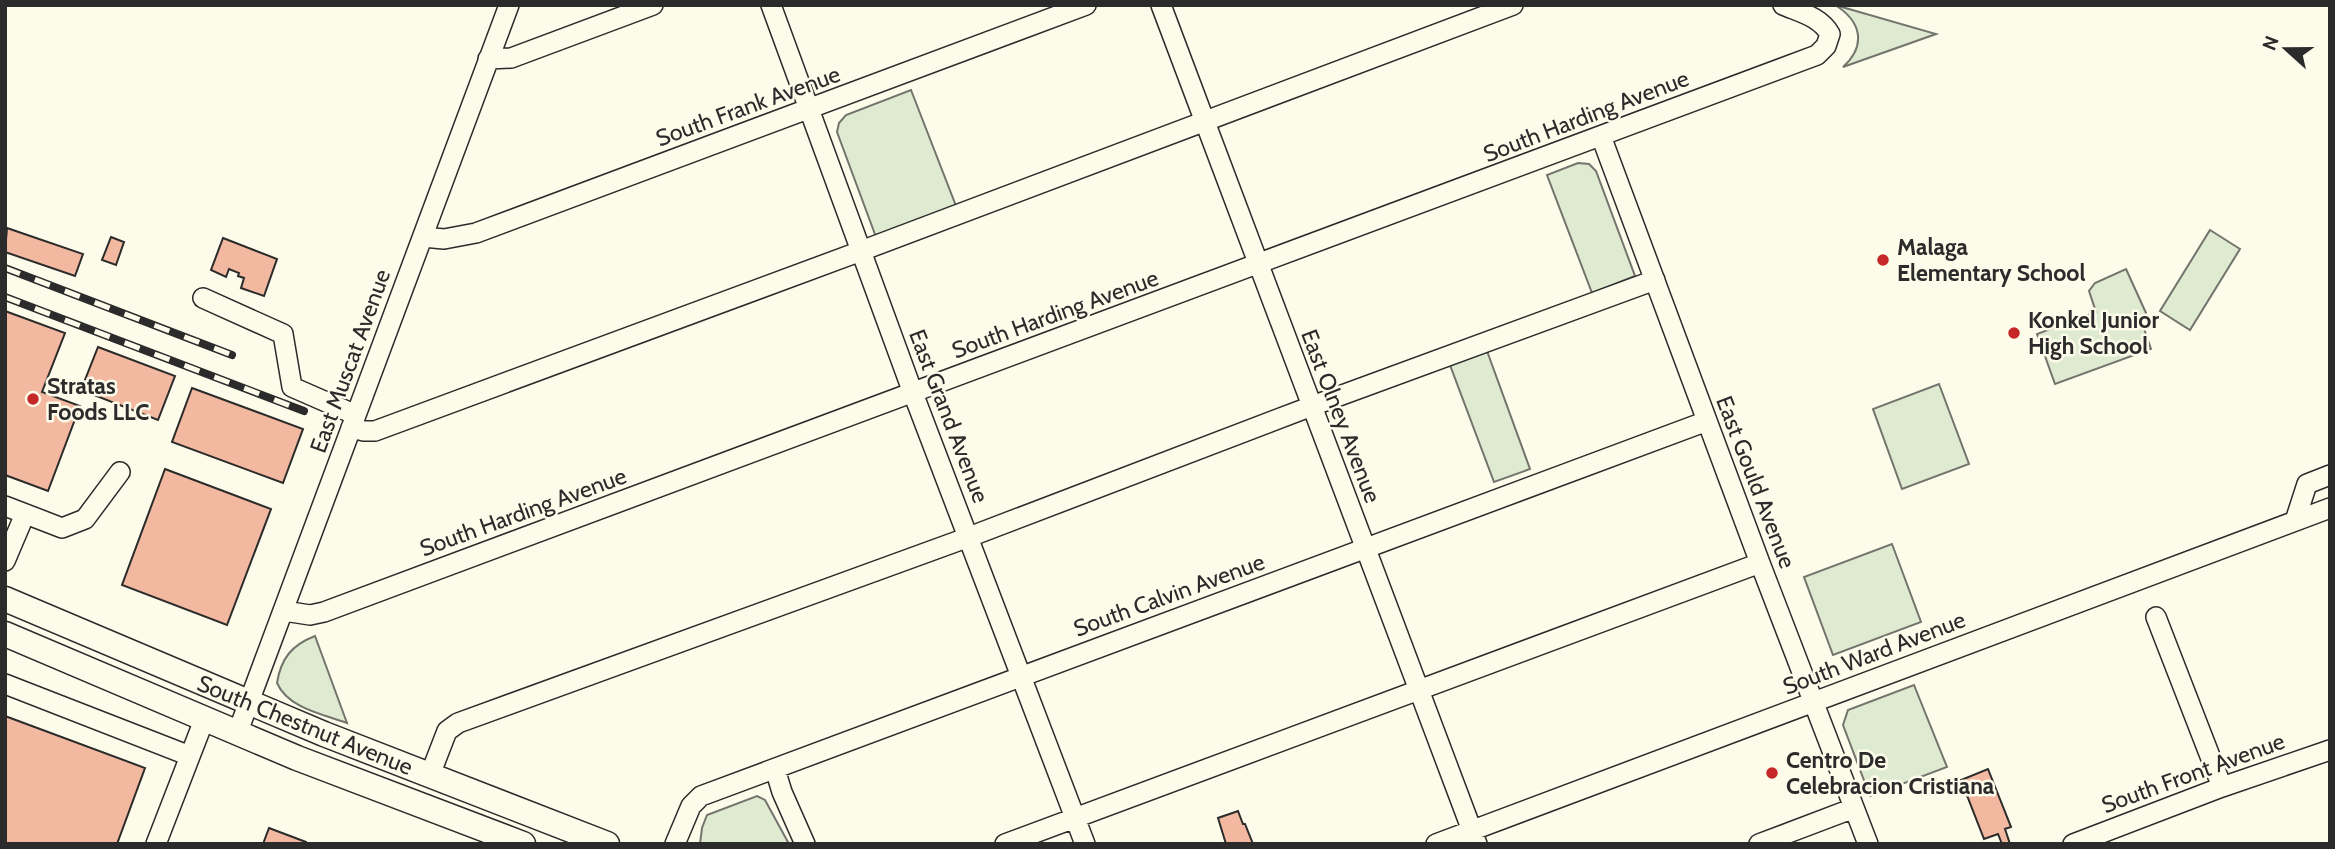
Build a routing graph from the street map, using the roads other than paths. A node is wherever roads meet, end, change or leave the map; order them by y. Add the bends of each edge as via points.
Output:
1 (509, 5) edge
2 (653, 5) edge
3 (771, 5) edge
4 (1087, 5) edge
5 (1161, 5) edge
6 (1513, 5) edge
7 (1783, 5) edge
8 (488, 59) junction
9 (808, 110) junction
10 (1205, 122) junction
11 (1601, 136) junction
12 (423, 237) junction
13 (861, 251) junction
14 (1258, 265) junction
15 (1655, 280) junction
16 (203, 298) dead end
17 (914, 393) junction
18 (1312, 406) junction
19 (1707, 421) junction
20 (354, 422) junction
21 (120, 472) dead end
22 (2330, 475) edge
23 (5, 506) edge
24 (2330, 508) edge
25 (24, 514) junction
26 (2295, 521) junction
27 (969, 537) junction
28 (1364, 548) junction
29 (7, 554) edge
30 (1760, 563) junction
31 (5, 599) edge
32 (284, 611) junction
33 (2156, 617) dead end
34 (7, 640) edge
35 (1021, 676) junction
36 (5, 684) edge
37 (1418, 690) junction
38 (1814, 702) junction
39 (248, 703) junction
40 (204, 720) junction
41 (237, 734) junction
42 (2330, 750) edge
43 (190, 756) junction
44 (775, 769) junction
45 (430, 775) junction
46 (2222, 787) junction
47 (1854, 808) junction
48 (1075, 818) junction
49 (1474, 837) edge
50 (156, 844) edge
51 (523, 844) edge
52 (607, 844) edge
53 (675, 844) edge
54 (805, 844) edge
55 (1005, 844) edge
56 (1085, 844) edge
57 (1436, 844) edge
58 (1759, 844) edge
59 (1868, 844) edge
60 (2073, 844) edge

1 - 8 street, East Muscat Avenue
2 - 8 street via 512,58
3 - 9 street, East Grand Avenue
4 - 9 street, South Frank Avenue
5 - 10 street, East Olney Avenue
6 - 10 street
7 - 11 street, South Harding Avenue via 1824,25 1830,34 1817,55
8 - 12 street, East Muscat Avenue
9 - 12 street, South Frank Avenue via 476,233 444,239
9 - 13 street, East Grand Avenue
10 - 13 street
10 - 14 street, East Olney Avenue
11 - 14 street, South Harding Avenue
11 - 15 street, East Gould Avenue
12 - 20 street, East Muscat Avenue
13 - 17 street, East Grand Avenue
13 - 20 street via 375,431 364,432
14 - 17 street, South Harding Avenue
14 - 18 street, East Olney Avenue
15 - 18 street
15 - 19 street, East Gould Avenue
16 - 20 street via 283,334 292,387
17 - 27 street, East Grand Avenue
17 - 32 street, South Harding Avenue via 324,612
18 - 27 street
18 - 28 street, East Olney Avenue
19 - 28 street, South Calvin Avenue
19 - 30 street, East Gould Avenue
20 - 32 street, East Muscat Avenue
21 - 25 street via 85,519 62,528
22 - 26 street via 2307,484
23 - 25 street
24 - 26 street, South Ward Avenue
25 - 29 street
26 - 38 street, South Ward Avenue
27 - 35 street, East Grand Avenue
27 - 45 street via 458,723 447,731
28 - 35 street, South Calvin Avenue
28 - 37 street, East Olney Avenue
30 - 37 street
30 - 38 street, East Gould Avenue
31 - 39 main road, South Chestnut Avenue
32 - 39 street, East Muscat Avenue
33 - 46 street
34 - 40 main road, South Chestnut Avenue
35 - 44 street, South Calvin Avenue
35 - 48 street, East Grand Avenue
36 - 43 street
37 - 48 street
37 - 49 street, East Olney Avenue
38 - 47 street, East Gould Avenue
38 - 49 street, South Ward Avenue
39 - 41 street, East Muscat Avenue
39 - 45 main road, South Chestnut Avenue
40 - 41 main road, South Chestnut Avenue
40 - 43 street
41 - 51 main road, South Chestnut Avenue
42 - 46 street, South Front Avenue
43 - 50 street
44 - 53 street, South Calvin Avenue via 701,796 691,806
44 - 54 street
45 - 52 main road, South Chestnut Avenue
46 - 60 street, South Front Avenue
47 - 58 street
47 - 59 street, East Gould Avenue
48 - 55 street
48 - 56 street, East Grand Avenue
49 - 57 street, South Ward Avenue

